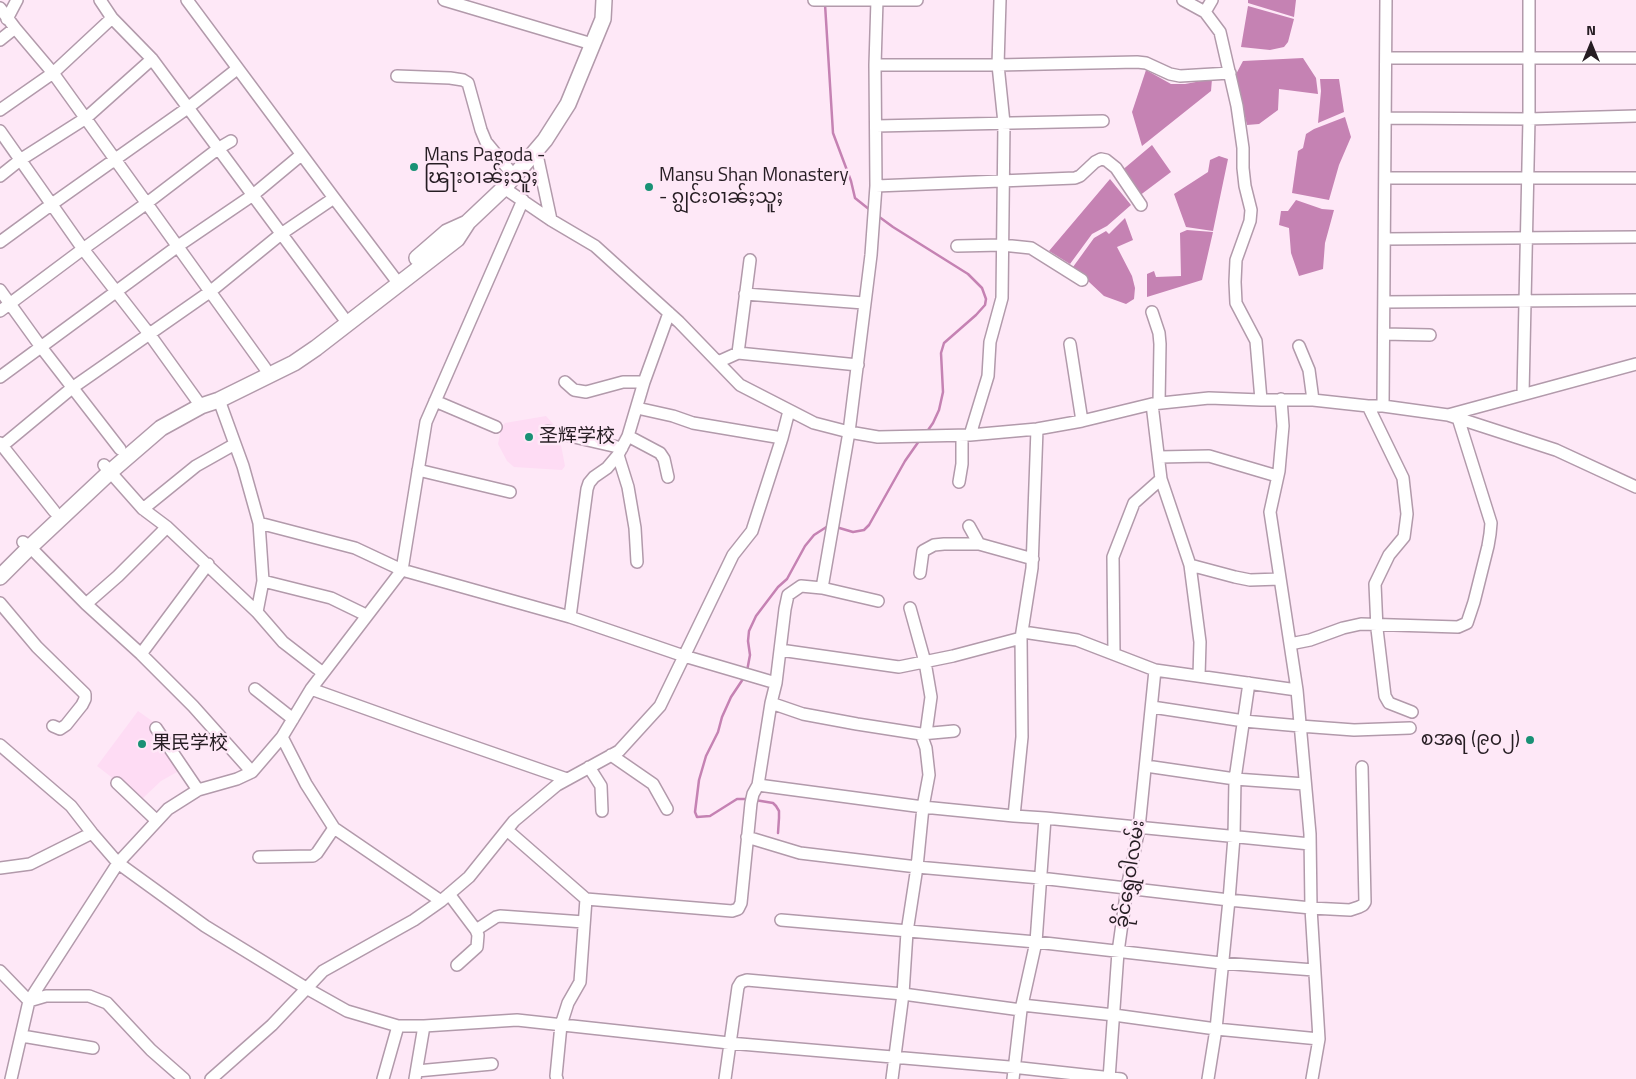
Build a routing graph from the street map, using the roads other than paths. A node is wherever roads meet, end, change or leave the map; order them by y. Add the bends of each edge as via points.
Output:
1 (17, 0) edge
2 (100, 0) edge
3 (187, 0) edge
4 (444, 0) edge
5 (595, 0) edge
6 (604, 0) edge
7 (814, 0) edge
8 (820, 0) edge
9 (830, 0) edge
10 (877, 0) edge
11 (917, 0) edge
12 (1000, 0) edge
13 (1183, 0) edge
14 (1212, 0) edge
15 (1386, 0) edge
16 (1529, 0) edge
17 (0, 8) edge
18 (1205, 12) junction
19 (112, 18) junction
20 (7, 19) junction
21 (14, 28) junction
22 (0, 40) edge
23 (593, 42) junction
24 (1386, 58) junction
25 (1529, 58) junction
26 (1636, 58) edge
27 (152, 59) junction
28 (875, 65) junction
29 (998, 65) junction
30 (237, 69) junction
31 (53, 72) junction
32 (1230, 72) junction
33 (397, 76) dead end
34 (189, 107) junction
35 (0, 110) edge
36 (1636, 116) edge
37 (86, 118) junction
38 (1386, 118) junction
39 (1529, 119) junction
40 (1103, 121) dead end
41 (1004, 123) junction
42 (876, 126) junction
43 (0, 131) edge
44 (230, 141) dead end
45 (219, 148) junction
46 (536, 150) junction
47 (302, 155) junction
48 (20, 160) junction
49 (114, 160) junction
50 (0, 176) edge
51 (1385, 178) junction
52 (1636, 178) edge
53 (1528, 179) junction
54 (1002, 180) junction
55 (509, 182) junction
56 (876, 186) junction
57 (253, 195) junction
58 (334, 198) junction
59 (523, 200) junction
60 (147, 203) junction
61 (52, 204) junction
62 (1141, 205) dead end
63 (551, 220) junction
64 (281, 234) junction
65 (1636, 237) edge
66 (1385, 238) junction
67 (1526, 238) junction
68 (0, 242) edge
69 (1002, 245) junction
70 (178, 246) junction
71 (958, 246) dead end
72 (83, 249) junction
73 (750, 260) dead end
74 (1082, 280) dead end
75 (396, 281) junction
76 (0, 290) edge
77 (116, 291) junction
78 (211, 291) junction
79 (745, 294) junction
80 (1636, 300) edge
81 (1384, 302) junction
82 (1525, 302) junction
83 (864, 303) junction
84 (5, 308) edge
85 (1152, 312) dead end
86 (669, 313) junction
87 (342, 317) junction
88 (1384, 334) junction
89 (150, 335) junction
90 (1430, 335) dead end
91 (1070, 344) dead end
92 (1299, 346) dead end
93 (41, 347) junction
94 (738, 353) junction
95 (718, 362) junction
96 (1636, 364) edge
97 (858, 365) junction
98 (265, 368) junction
99 (0, 377) edge
100 (565, 382) dead end
101 (644, 382) junction
102 (72, 388) junction
103 (1523, 394) junction
104 (219, 400) junction
105 (1261, 400) junction
106 (1281, 400) junction
107 (1313, 400) junction
108 (435, 401) junction
109 (198, 402) junction
110 (1156, 403) junction
111 (1368, 406) junction
112 (1383, 406) junction
113 (636, 408) junction
114 (789, 411) junction
115 (1453, 416) junction
116 (1082, 421) junction
117 (496, 427) dead end
118 (1037, 429) junction
119 (548, 431) dead end
120 (849, 432) junction
121 (966, 435) junction
122 (628, 436) junction
123 (782, 438) junction
124 (1, 444) edge
125 (235, 444) junction
126 (120, 449) junction
127 (620, 452) junction
128 (1158, 457) junction
129 (107, 469) junction
130 (418, 470) junction
131 (1277, 476) junction
132 (668, 477) dead end
133 (1161, 480) junction
134 (959, 482) dead end
135 (1636, 486) edge
136 (510, 492) dead end
137 (143, 509) junction
138 (54, 512) junction
139 (259, 523) junction
140 (969, 526) dead end
141 (167, 527) junction
142 (979, 544) junction
143 (26, 545) junction
144 (1033, 559) junction
145 (637, 562) dead end
146 (208, 564) junction
147 (0, 565) edge
148 (1190, 565) junction
149 (402, 570) junction
150 (920, 573) dead end
151 (0, 577) edge
152 (1280, 579) junction
153 (263, 581) junction
154 (822, 588) junction
155 (878, 601) dead end
156 (0, 603) edge
157 (86, 604) junction
158 (910, 608) dead end
159 (257, 612) junction
160 (366, 615) junction
161 (570, 617) junction
162 (1376, 625) junction
163 (1022, 635) junction
164 (1290, 644) junction
165 (780, 650) junction
166 (141, 654) junction
167 (1114, 654) junction
168 (684, 656) junction
169 (925, 662) junction
170 (1155, 670) junction
171 (323, 673) junction
172 (1199, 676) junction
173 (776, 683) junction
174 (1249, 683) junction
175 (255, 689) dead end
176 (312, 689) junction
177 (1297, 690) junction
178 (771, 703) junction
179 (1152, 707) junction
180 (1412, 712) dead end
181 (293, 719) junction
182 (1244, 721) junction
183 (53, 726) dead end
184 (1300, 726) junction
185 (156, 728) dead end
186 (1410, 728) dead end
187 (954, 731) dead end
188 (924, 734) junction
189 (282, 736) junction
190 (0, 745) edge
191 (611, 755) junction
192 (1146, 766) junction
193 (589, 767) junction
194 (1362, 767) dead end
195 (252, 772) junction
196 (567, 778) junction
197 (1235, 779) junction
198 (117, 782) dead end
199 (1305, 784) junction
200 (198, 790) junction
201 (754, 794) junction
202 (922, 807) junction
203 (667, 810) dead end
204 (602, 811) dead end
205 (1014, 816) junction
206 (1045, 818) junction
207 (157, 821) junction
208 (334, 828) junction
209 (1139, 828) junction
210 (507, 830) junction
211 (92, 833) junction
212 (747, 837) junction
213 (1234, 837) junction
214 (1310, 844) junction
215 (259, 857) dead end
216 (118, 863) junction
217 (917, 867) junction
218 (0, 868) edge
219 (1040, 878) junction
220 (1128, 888) junction
221 (445, 898) junction
222 (586, 899) junction
223 (1229, 900) junction
224 (1311, 908) junction
225 (781, 920) dead end
226 (584, 922) junction
227 (476, 930) junction
228 (907, 932) junction
229 (1036, 942) junction
230 (1118, 952) junction
231 (1221, 963) junction
232 (457, 965) dead end
233 (1314, 970) junction
234 (0, 971) edge
235 (306, 988) junction
236 (903, 994) junction
237 (29, 1001) junction
238 (1022, 1008) junction
239 (1114, 1015) junction
240 (561, 1025) junction
241 (398, 1026) junction
242 (424, 1026) junction
243 (1216, 1029) junction
244 (22, 1036) junction
245 (1319, 1039) junction
246 (729, 1043) junction
247 (93, 1048) dead end
248 (894, 1056) junction
249 (492, 1064) dead end
250 (1014, 1073) edge
251 (416, 1075) edge
252 (11, 1079) edge
253 (184, 1079) edge
254 (210, 1079) edge
255 (384, 1079) edge
256 (557, 1079) edge
257 (725, 1079) edge
258 (892, 1079) edge
259 (1113, 1079) edge
260 (1208, 1079) edge
261 (1312, 1079) edge

1 - 20 street
2 - 19 street
3 - 30 street
4 - 23 street
5 - 23 main road
6 - 23 main road via 602,19
7 - 8 street
8 - 9 street
9 - 10 street
10 - 11 street
10 - 28 street
12 - 29 street
13 - 18 street
14 - 18 street
15 - 24 street
16 - 25 street
17 - 20 street
18 - 32 street via 1220,32
19 - 27 street
19 - 31 street
20 - 21 street
21 - 22 street
21 - 31 street
23 - 46 main road via 568,104
24 - 25 street
24 - 38 street
25 - 26 street
25 - 39 street
27 - 34 street
27 - 37 street
28 - 29 street
28 - 42 street
29 - 32 street via 1137,62 1180,76
29 - 41 street
30 - 34 street
30 - 47 street
31 - 35 street
31 - 37 street
32 - 105 street via 1251,210 1236,260 1236,303 1256,341
33 - 55 street via 450,78 468,84 486,142
34 - 45 street
34 - 49 street
36 - 39 street
37 - 48 street
37 - 49 street
38 - 39 street
38 - 51 street
39 - 53 street
40 - 41 street
41 - 42 street
41 - 54 street
42 - 56 street
43 - 48 street
44 - 45 street
45 - 57 street
45 - 60 street
46 - 55 main road
46 - 63 street
47 - 57 street
47 - 58 street
48 - 50 street
48 - 61 street
49 - 60 street
49 - 61 street
51 - 53 street
51 - 66 street
52 - 53 street
53 - 67 street
54 - 56 street
54 - 62 street via 1075,178 1095,162 1106,160 1116,168
54 - 69 street
55 - 59 street
55 - 75 main road via 468,222 457,239
56 - 83 street
57 - 64 street
57 - 70 street
58 - 64 street
58 - 75 street
59 - 63 street
59 - 108 street
60 - 70 street
60 - 72 street
61 - 68 street
61 - 72 street
63 - 86 street via 595,246
64 - 78 street
64 - 87 street
65 - 67 street
66 - 67 street
66 - 81 street
67 - 82 street
69 - 71 street
69 - 74 street via 1031,248
69 - 121 street via 1002,298 990,342 988,376
70 - 77 street
70 - 78 street
72 - 77 street
72 - 84 street
73 - 79 street
75 - 87 main road
75 - 104 main road via 294,363
76 - 84 street
77 - 89 street
77 - 93 street
78 - 89 street
78 - 98 street
79 - 83 street
79 - 94 street
80 - 82 street
81 - 82 street
81 - 88 street
82 - 103 street
83 - 97 street
84 - 93 street
85 - 110 street via 1160,344
86 - 95 street
86 - 101 street
87 - 98 main road via 312,341
88 - 90 street
88 - 112 street
89 - 102 street
89 - 109 street
91 - 116 street
92 - 107 street via 1309,370
93 - 99 street
93 - 102 street
94 - 95 street
94 - 97 street
95 - 114 street via 740,385
96 - 103 street
97 - 120 street
98 - 109 main road
100 - 101 street via 574,390 586,392 623,382
101 - 113 street
102 - 124 street
102 - 126 street
103 - 115 street
104 - 109 main road
104 - 125 street
105 - 106 street
105 - 110 street via 1209,398
106 - 107 street
106 - 131 street via 1283,426
107 - 111 street
108 - 117 street
108 - 130 street via 426,422
109 - 126 main road via 158,422
109 - 129 main road
110 - 116 street
110 - 128 street
111 - 112 street
111 - 162 street via 1404,478 1407,514 1404,537 1375,584
112 - 115 street
113 - 122 street
113 - 123 street via 702,425
114 - 120 street via 814,423
114 - 123 street
115 - 135 street via 1556,450
115 - 162 street via 1490,523 1488,546 1467,623 1458,627
116 - 118 street
118 - 121 street
118 - 144 street
119 - 127 street
120 - 121 street via 878,437
120 - 154 street
121 - 134 street
122 - 127 street
122 - 132 street via 660,453
123 - 168 street via 752,531 733,554
124 - 138 street
125 - 137 street via 196,466
125 - 139 street
126 - 129 main road
127 - 145 street via 635,528
127 - 161 street via 608,468 594,477 587,489
128 - 131 street via 1208,456
128 - 133 street
129 - 137 street
129 - 138 main road
129 - 143 main road
130 - 136 street
130 - 149 street
131 - 152 street via 1270,512
133 - 148 street
133 - 167 street via 1134,503 1113,557
137 - 141 street
138 - 143 main road
139 - 149 street via 355,548
139 - 153 street
140 - 142 street
141 - 146 street
141 - 157 street
142 - 144 street
142 - 150 street via 944,544 926,548
143 - 147 main road
143 - 151 main road
143 - 157 street
144 - 163 street
146 - 159 street
146 - 166 street
148 - 152 street via 1242,578
148 - 172 street via 1200,642
149 - 160 street
149 - 161 street
152 - 164 street
153 - 159 street
153 - 160 street via 331,598
154 - 155 street
154 - 165 street via 801,586 788,596
156 - 183 street via 37,647 85,694 82,705 66,726 60,729
157 - 166 street
158 - 169 street
159 - 171 street via 283,642
160 - 171 street
161 - 168 street
162 - 164 street via 1361,624
162 - 180 street via 1384,696 1389,703
163 - 167 street via 1077,640
163 - 169 street
163 - 205 street via 1022,737
164 - 177 street
165 - 169 street via 899,667
165 - 173 street
166 - 195 street
167 - 170 street
168 - 173 street
168 - 191 street via 660,706
169 - 188 street via 931,697
170 - 172 street
170 - 179 street, ခိုင်ရွှေဝါလမ်း
171 - 176 street
172 - 174 street
173 - 178 street
174 - 177 street
174 - 182 street
175 - 181 street
176 - 181 street
176 - 196 street
177 - 184 street
178 - 188 street via 803,714
178 - 201 street
179 - 182 street
179 - 192 street, ခိုင်ရွှေဝါလမ်း
181 - 189 street
182 - 184 street
182 - 197 street
184 - 186 street via 1354,730
184 - 199 street
185 - 200 street
187 - 188 street
188 - 202 street via 929,775
189 - 195 street
189 - 208 street via 306,784
190 - 211 street via 71,806
191 - 193 street
191 - 203 street via 653,784
192 - 197 street
192 - 209 street, ခိုင်ရွှေဝါလမ်း
193 - 196 street
193 - 204 street via 601,786
194 - 224 street via 1363,905 1350,910
195 - 200 street
196 - 210 street
197 - 199 street
197 - 213 street
198 - 207 street
199 - 214 street
200 - 207 street via 168,809
201 - 202 street
201 - 212 street
202 - 205 street
202 - 217 street
205 - 206 street
206 - 209 street
206 - 219 street
207 - 216 street
208 - 215 street via 312,856
208 - 221 street
209 - 213 street
209 - 220 street, ခိုင်ရွှေဝါလမ်း
210 - 221 street via 469,877
210 - 222 street
211 - 216 street
211 - 218 street via 30,864
212 - 217 street via 800,853
212 - 222 street via 738,909
213 - 214 street
213 - 223 street
214 - 224 street
216 - 235 street via 205,926
216 - 237 street
217 - 219 street
217 - 228 street
219 - 220 street
219 - 229 street
220 - 223 street
220 - 230 street, ခိုင်ရွှေဝါလမ်း
221 - 227 street
221 - 235 street via 414,920 322,971
222 - 226 street
223 - 224 street
223 - 231 street
224 - 233 street
225 - 228 street
226 - 227 street via 500,916
226 - 240 street via 580,982
227 - 232 street via 477,947
228 - 229 street
228 - 236 street
229 - 230 street
229 - 238 street
230 - 231 street
230 - 239 street, ခိုင်ရွှေဝါလမ်း
231 - 233 street
231 - 243 street
233 - 245 street
234 - 237 street
235 - 241 street via 347,1011
235 - 254 street via 272,1024
236 - 238 street
236 - 246 street via 747,980 738,986
236 - 248 street
237 - 244 street
237 - 253 street via 46,996 89,996 107,1002
238 - 239 street
238 - 250 street
239 - 243 street
239 - 259 street, ခိုင်ရွှေဝါလမ်း
240 - 242 street via 516,1020
240 - 246 street
240 - 256 street
241 - 242 street
241 - 255 street
242 - 251 street
243 - 245 street
243 - 260 street
244 - 247 street
244 - 252 street
245 - 261 street
246 - 248 street
246 - 257 street
248 - 250 street
248 - 258 street
249 - 251 street
250 - 259 street

